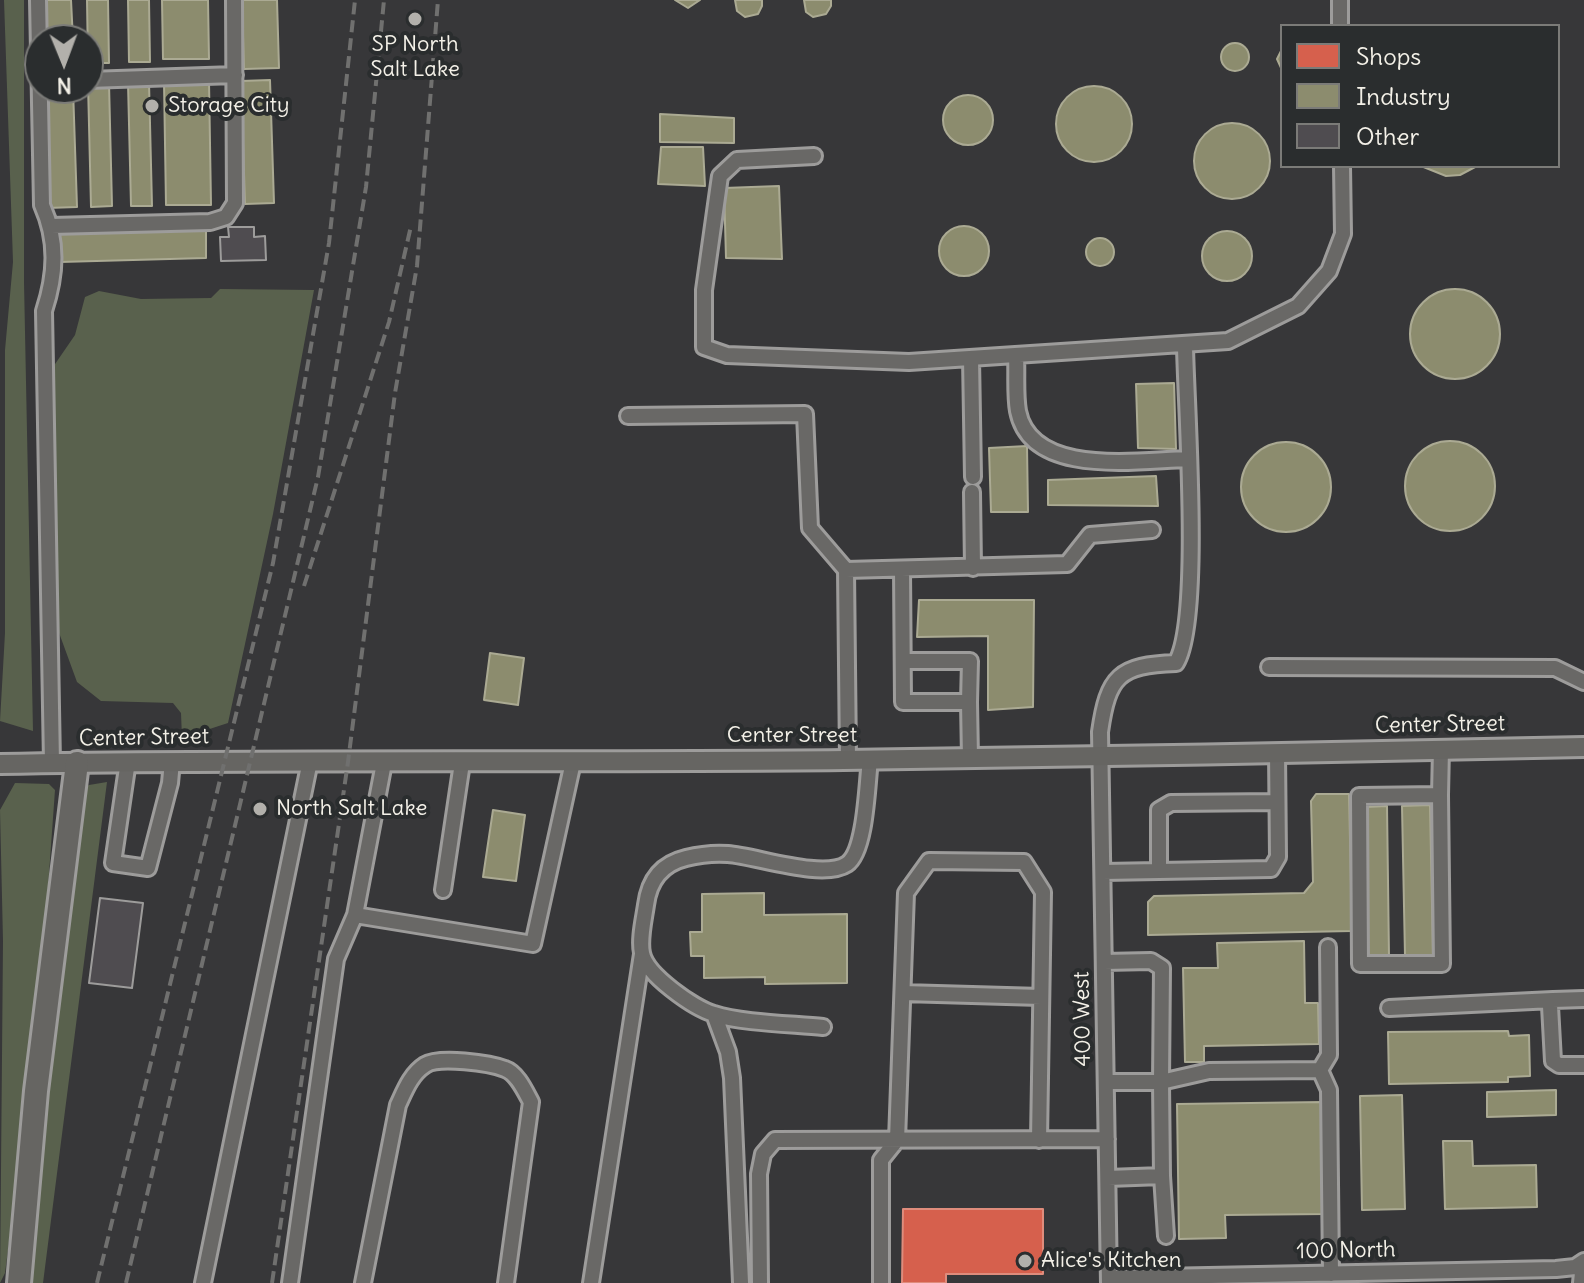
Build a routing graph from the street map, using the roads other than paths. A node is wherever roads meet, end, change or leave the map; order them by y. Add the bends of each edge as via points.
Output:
1 (38, 0) edge
2 (234, 0) edge
3 (1340, 0) edge
4 (39, 24) edge
5 (1340, 24) edge
6 (235, 75) junction
7 (104, 79) edge
8 (40, 104) edge
9 (814, 156) dead end
10 (1342, 168) edge
11 (51, 226) junction
12 (1185, 346) junction
13 (1016, 356) junction
14 (971, 358) junction
15 (628, 416) dead end
16 (1187, 459) junction
17 (1152, 530) dead end
18 (973, 568) junction
19 (902, 569) junction
20 (846, 570) junction
21 (903, 661) junction
22 (1269, 667) dead end
23 (1584, 682) edge
24 (969, 702) junction
25 (1584, 747) edge
26 (1441, 749) junction
27 (1277, 752) junction
28 (1101, 755) junction
29 (970, 758) junction
30 (848, 760) junction
31 (870, 760) junction
32 (128, 761) junction
33 (172, 761) junction
34 (310, 761) junction
35 (573, 762) junction
36 (52, 763) junction
37 (77, 763) junction
38 (384, 763) junction
39 (462, 763) junction
40 (0, 764) edge
41 (1440, 795) junction
42 (1277, 802) junction
43 (1159, 871) junction
44 (1103, 872) junction
45 (443, 890) dead end
46 (355, 915) junction
47 (1328, 947) dead end
48 (642, 953) junction
49 (1104, 962) junction
50 (903, 993) junction
51 (1041, 997) junction
52 (1584, 999) edge
53 (1553, 1000) junction
54 (1389, 1008) dead end
55 (714, 1014) junction
56 (823, 1027) dead end
57 (1584, 1065) edge
58 (1320, 1070) junction
59 (1106, 1082) junction
60 (1161, 1082) junction
61 (1107, 1139) junction
62 (897, 1140) junction
63 (1039, 1140) junction
64 (1162, 1176) junction
65 (1108, 1178) junction
66 (1166, 1236) dead end
67 (1583, 1262) edge
68 (1529, 1276) edge
69 (1339, 1277) edge
70 (1402, 1278) edge
71 (1212, 1279) edge
72 (1109, 1280) edge
73 (19, 1283) edge
74 (203, 1283) edge
75 (290, 1283) edge
76 (363, 1283) edge
77 (506, 1283) edge
78 (591, 1283) edge
79 (741, 1283) edge
80 (760, 1283) edge
81 (881, 1283) edge
82 (1581, 1283) edge

1 - 4 street
2 - 6 street
3 - 5 street
6 - 7 street
6 - 11 street via 235,203 226,217 210,222
8 - 11 street via 42,205
9 - 14 street via 737,160 720,176 704,290 704,347 727,355 824,361
10 - 12 street via 1343,234 1329,271 1298,306 1228,341
11 - 36 street via 54,279 44,311
12 - 13 street
12 - 16 street
13 - 14 street
13 - 16 street via 1018,413 1049,451 1069,459
14 - 18 street
15 - 20 street via 805,414 810,528
16 - 28 street, 400 West via 1184,651 1176,663 1145,664 1115,680 1106,696
17 - 18 street via 1090,535 1067,564
18 - 19 street
19 - 20 street
19 - 21 street
20 - 30 street
21 - 24 street via 903,702
21 - 24 street via 970,661
22 - 23 street via 1555,668
24 - 29 street
25 - 26 main road, Center Street
26 - 27 main road, Center Street
26 - 41 street
27 - 28 main road, Center Street
27 - 42 street
28 - 29 main road, Center Street
28 - 44 street, 400 West
29 - 31 main road, Center Street
30 - 31 main road, Center Street
30 - 35 main road, Center Street
31 - 48 street via 853,859 838,868 726,854 684,858 658,873 648,889
32 - 33 main road, Center Street
32 - 33 street via 113,863 148,868
32 - 37 main road, Center Street
33 - 34 main road, Center Street
34 - 38 main road, Center Street
34 - 74 street
35 - 39 main road, Center Street
35 - 46 street via 533,944
36 - 37 main road, Center Street
36 - 40 main road, Center Street
37 - 73 highway via 36,1091
38 - 39 main road, Center Street
38 - 46 street
39 - 45 street
41 - 41 street via 1359,796 1360,964 1442,964
42 - 43 street via 1171,803 1159,810
42 - 43 street via 1278,857 1271,869
43 - 44 street
44 - 49 street, 400 West
46 - 75 street via 336,959
47 - 58 street via 1329,1055
48 - 55 street via 651,971
48 - 78 street
49 - 59 street, 400 West
49 - 60 street via 1151,961 1162,968
50 - 51 street
50 - 51 street via 906,893 929,861 1024,862 1043,892
50 - 62 street
51 - 63 street
52 - 53 street
53 - 54 street
53 - 57 street via 1553,1061
55 - 56 street
55 - 79 street via 732,1078
58 - 60 street via 1209,1071
58 - 69 street via 1329,1090
59 - 60 street
59 - 61 street, 400 West
60 - 64 street
61 - 63 street
61 - 65 street, 400 West
62 - 63 street
62 - 80 street via 775,1140 763,1154 759,1174
62 - 81 street via 881,1160
64 - 65 street
64 - 66 street
65 - 72 street, 400 West
67 - 68 street, 100 North
67 - 82 street
68 - 70 street, 100 North
69 - 70 street, 100 North
69 - 71 street, 100 North
71 - 72 street, 100 North
76 - 77 street via 398,1105 410,1079 427,1063 450,1060 507,1069 531,1102

